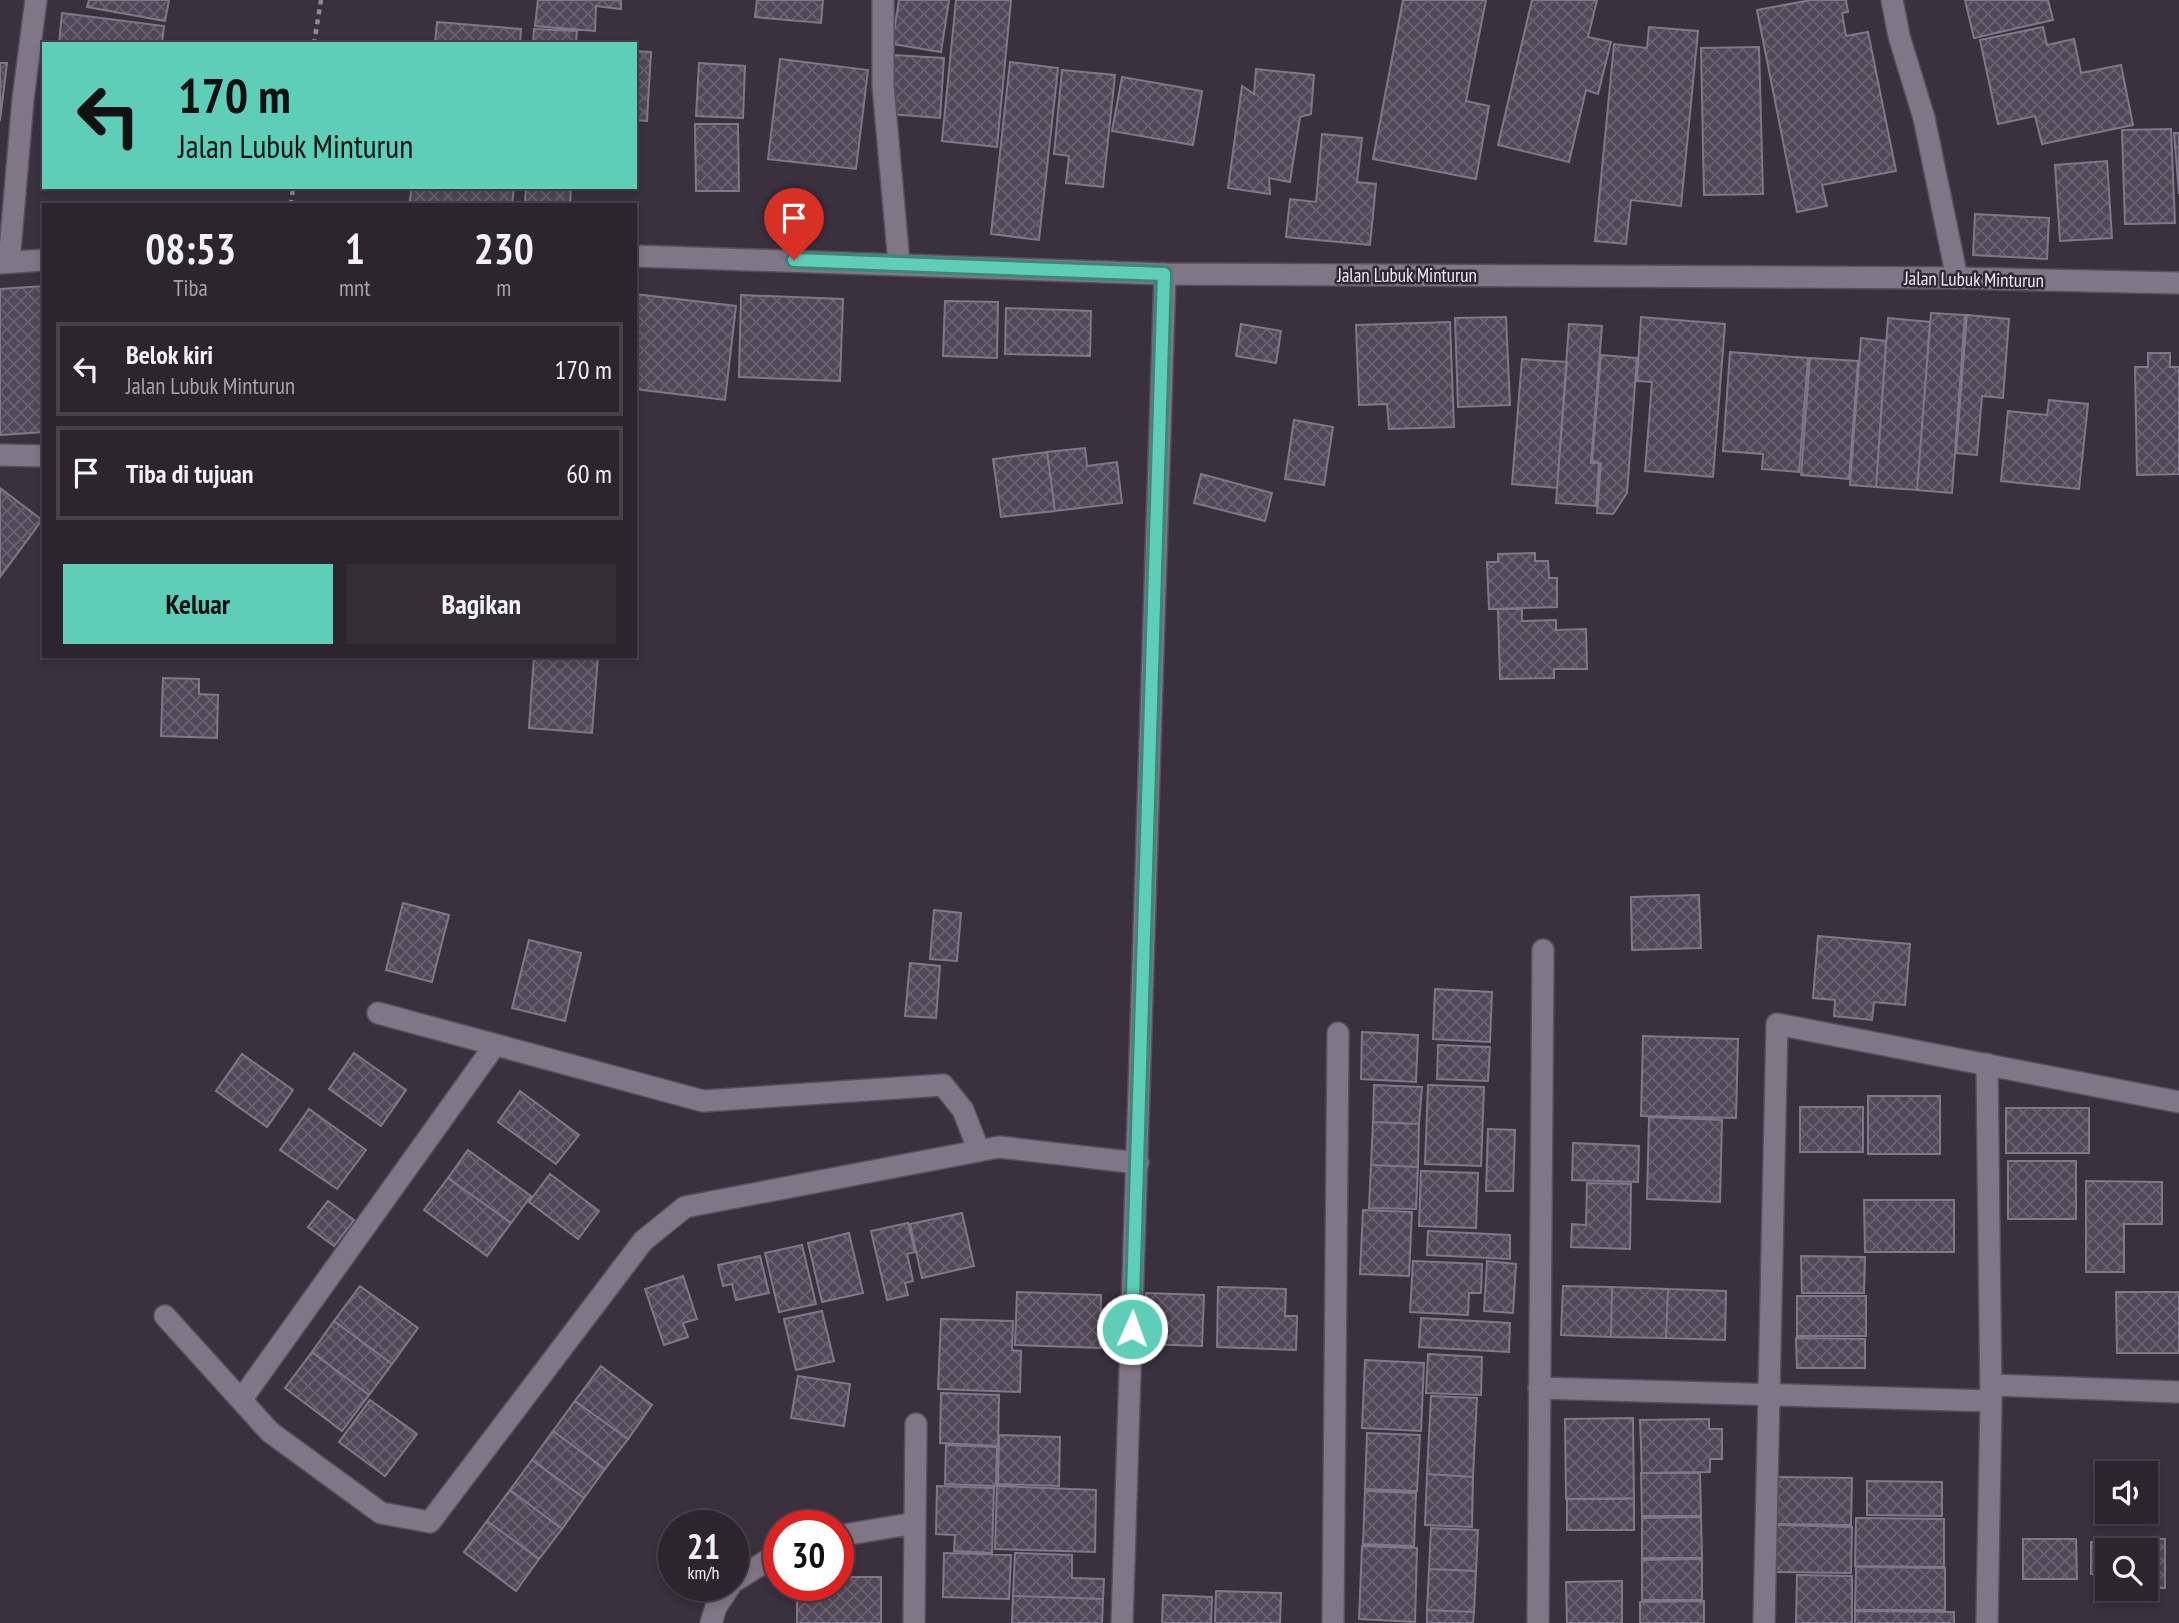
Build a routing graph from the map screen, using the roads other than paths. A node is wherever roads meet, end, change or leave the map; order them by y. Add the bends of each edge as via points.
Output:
1 (36, 0) edge
2 (883, 0) edge
3 (1892, 0) edge
4 (637, 256) edge
5 (42, 260) edge
6 (4, 263) edge
7 (899, 263) junction
8 (1164, 274) junction
9 (1957, 278) junction
10 (2179, 283) edge
11 (0, 455) edge
12 (42, 456) edge
13 (1544, 950) dead end
14 (378, 1013) dead end
15 (1338, 1033) dead end
16 (495, 1045) junction
17 (1987, 1064) junction
18 (2179, 1102) edge
19 (979, 1151) junction
20 (1138, 1164) junction
21 (165, 1316) dead end
22 (1539, 1388) junction
23 (2179, 1392) edge
24 (1991, 1393) junction
25 (1768, 1395) junction
26 (241, 1400) junction
27 (916, 1424) dead end
28 (915, 1523) junction
29 (854, 1533) edge
30 (720, 1601) edge
31 (711, 1623) edge
32 (914, 1623) edge
33 (1122, 1623) edge
34 (1334, 1623) edge
35 (1538, 1623) edge
36 (1764, 1623) edge
37 (1987, 1623) edge

1 - 6 street
2 - 7 street via 883,86
3 - 9 street via 1924,118
4 - 7 street, Jalan Lubuk Minturun
5 - 6 street
7 - 8 street, Jalan Lubuk Minturun
8 - 9 street, Jalan Lubuk Minturun
8 - 20 street
9 - 10 street, Jalan Lubuk Minturun
11 - 12 street
13 - 22 street
14 - 16 street
15 - 34 street
16 - 19 street via 702,1101 943,1085 963,1110
16 - 26 street
17 - 18 street
17 - 24 street
17 - 25 street via 1777,1024
19 - 20 street via 999,1147
19 - 26 street via 685,1206 643,1241 430,1522 380,1513 270,1432
20 - 33 street
21 - 26 street
22 - 25 street
22 - 35 street
23 - 24 street
24 - 25 street
24 - 37 street
25 - 36 street
27 - 28 street
28 - 29 street
28 - 32 street
30 - 31 street

